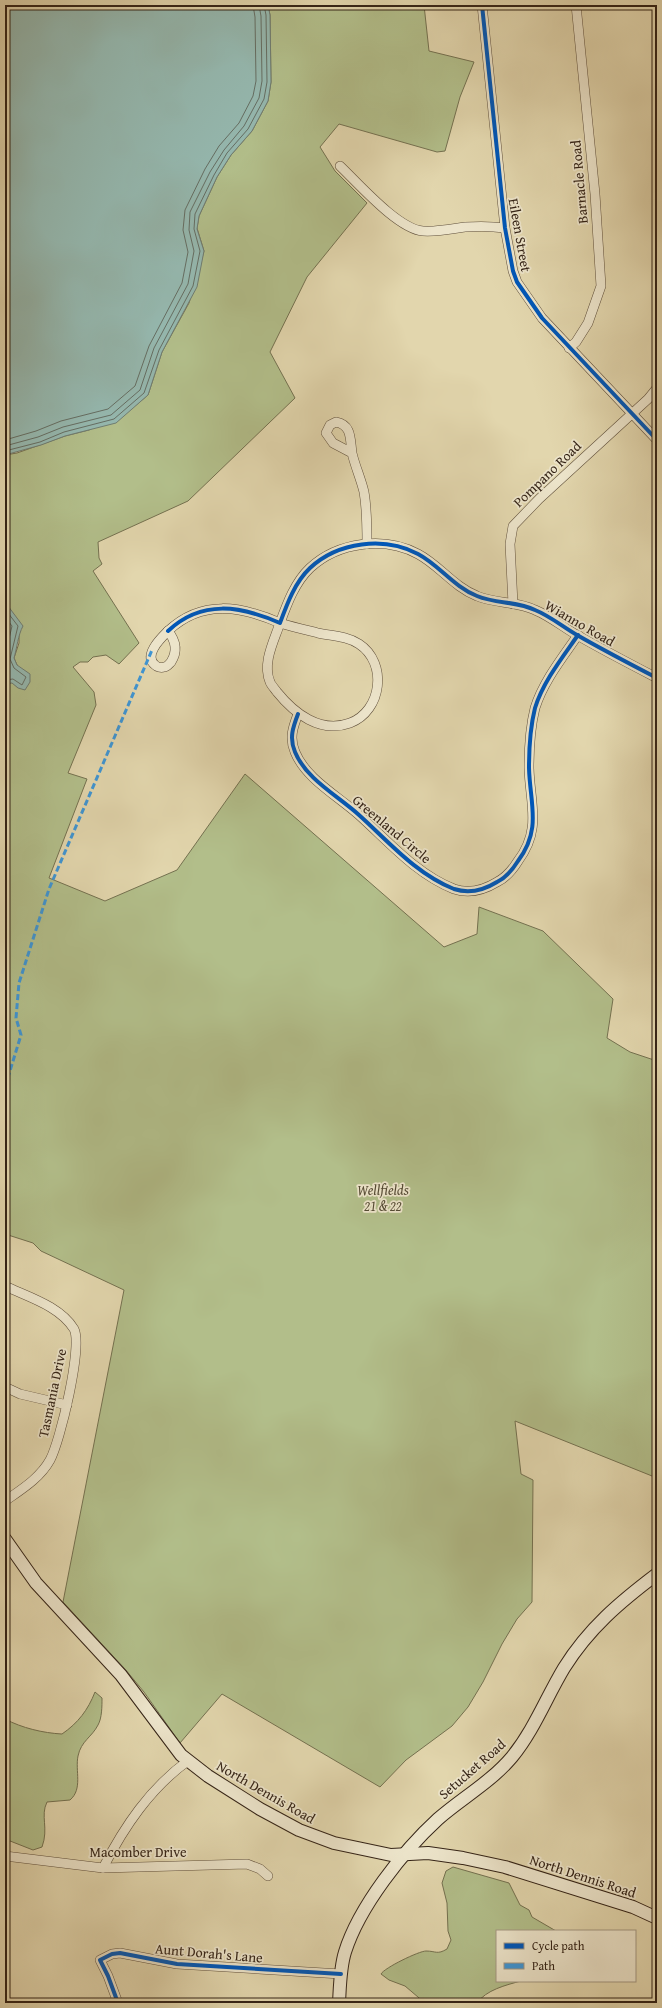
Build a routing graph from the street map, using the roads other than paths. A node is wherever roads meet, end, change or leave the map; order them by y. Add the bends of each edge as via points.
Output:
1 (482, 5) edge
2 (576, 5) edge
3 (340, 166) dead end
4 (505, 228) junction
5 (569, 348) junction
6 (657, 388) edge
7 (632, 413) junction
8 (657, 440) edge
9 (352, 452) dead end
10 (367, 544) junction
11 (513, 604) junction
12 (280, 623) junction
13 (168, 631) dead end
14 (578, 635) junction
15 (657, 678) edge
16 (298, 714) junction
17 (5, 1286) edge
18 (5, 1387) edge
19 (67, 1404) junction
20 (5, 1501) edge
21 (5, 1539) edge
22 (657, 1574) edge
23 (189, 1760) junction
24 (404, 1855) junction
25 (5, 1856) edge
26 (103, 1868) junction
27 (268, 1876) dead end
28 (657, 1918) edge
29 (341, 1974) junction
30 (118, 2003) edge
31 (339, 2003) edge

1 - 4 street, Eileen Street
2 - 5 street, Barnacle Road via 595,194 601,286 588,323
3 - 4 street via 399,222 414,229 430,231 487,226
4 - 5 street, Eileen Street via 513,271 518,282 542,318
5 - 7 street, Eileen Street
6 - 7 street, Pompano Road
7 - 8 street, Eileen Street
7 - 11 street, Pompano Road via 538,499 513,526 510,544
9 - 10 street via 364,494
10 - 11 street, Wianno Road via 392,545 419,554 475,596
10 - 12 street, Wianno Road via 338,550 324,557 310,569 290,598
11 - 14 street, Wianno Road via 535,609
12 - 13 street, Wianno Road via 250,612 224,608 195,613 178,621
12 - 16 street, Wianno Road via 268,662 270,682 287,705
12 - 16 street, Wianno Road via 339,636 358,643 371,656 379,673 372,702 366,711 351,722 340,726 331,725
14 - 15 street, Wianno Road
14 - 16 street, Greenland Circle via 550,676 536,707 530,738 529,769 534,819 527,848 499,881 482,889 464,892 439,881 407,859 321,784 302,765 294,751 291,736
17 - 19 street, Tasmania Drive via 61,1314 75,1330 76,1355
18 - 19 street via 20,1394
19 - 20 street, Tasmania Drive via 51,1459 38,1476
21 - 23 main road, North Dennis Road via 36,1583 122,1675 164,1733
22 - 24 main road, Setucket Road via 616,1605 583,1642 564,1669 530,1732 510,1759 438,1820
23 - 24 main road, North Dennis Road via 208,1776 244,1799 310,1836 373,1852
23 - 26 street via 174,1770 135,1813
24 - 28 main road, North Dennis Road via 428,1853 505,1867 633,1907
24 - 29 main road, Setucket Road via 362,1913 345,1952
25 - 26 street, Macomber Drive
26 - 27 street, Macomber Drive via 247,1864 260,1869
29 - 30 street, Aunt Dorah's Lane via 184,1964 112,1954 100,1960
29 - 31 main road, Setucket Road

